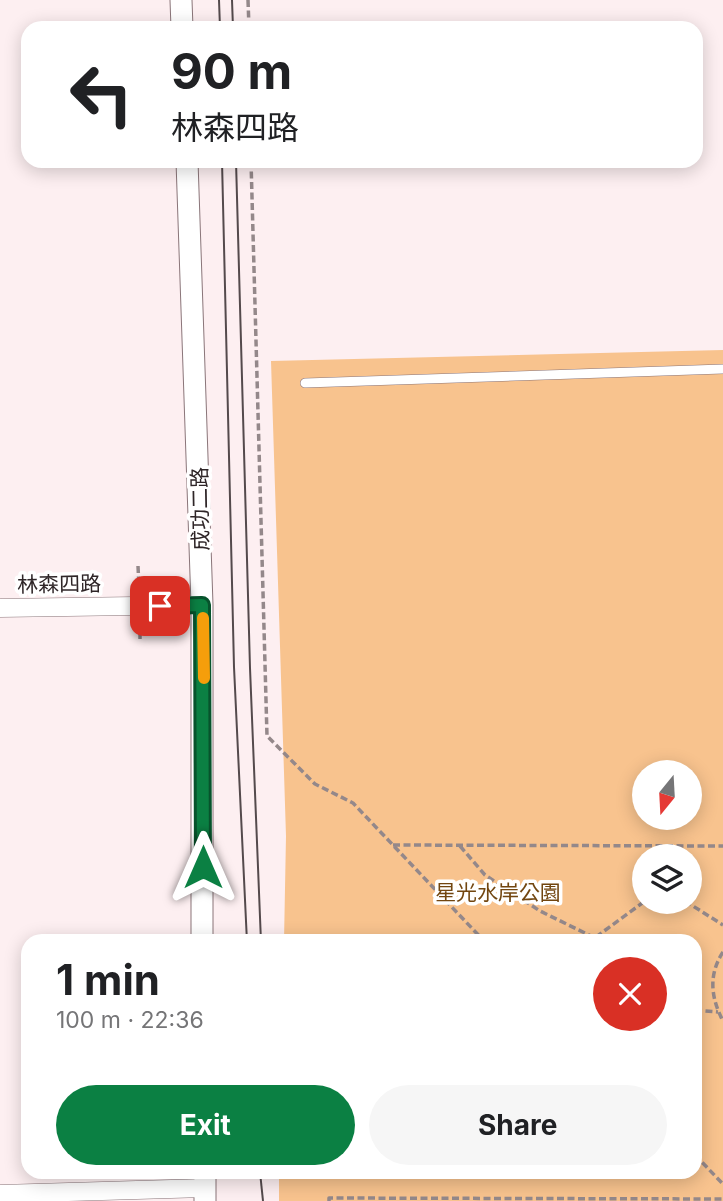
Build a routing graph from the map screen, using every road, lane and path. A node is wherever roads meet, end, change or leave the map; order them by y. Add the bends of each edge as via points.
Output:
1 (181, 0) edge
2 (248, 0) edge
3 (182, 21) edge
4 (249, 21) edge
5 (187, 168) edge
6 (251, 168) edge
7 (723, 369) edge
8 (305, 383) dead end
9 (202, 605) junction
10 (0, 608) edge
11 (393, 845) junction
12 (460, 845) junction
13 (632, 846) edge
14 (702, 846) edge
15 (723, 846) edge
16 (632, 911) edge
17 (702, 912) edge
18 (723, 925) edge
19 (202, 934) edge
20 (477, 934) edge
21 (586, 934) edge
22 (602, 934) edge
23 (723, 952) edge
24 (702, 1011) edge
25 (718, 1012) junction
26 (723, 1021) edge
27 (702, 1162) edge
28 (723, 1184) edge
29 (205, 1187) edge
30 (0, 1194) edge
31 (723, 1199) edge
32 (329, 1201) edge

1 - 3 street
2 - 4 path
5 - 9 street, 成功二路
6 - 11 path via 267,736 315,783 353,803
7 - 8 lane
9 - 10 street, 林森四路
9 - 19 street, 成功二路
11 - 12 path
11 - 20 path
12 - 13 path
12 - 21 path via 485,875
14 - 15 path
16 - 22 path
17 - 18 path
23 - 25 path via 712,982
24 - 25 path
25 - 26 path
27 - 28 path
29 - 30 street
31 - 32 path

